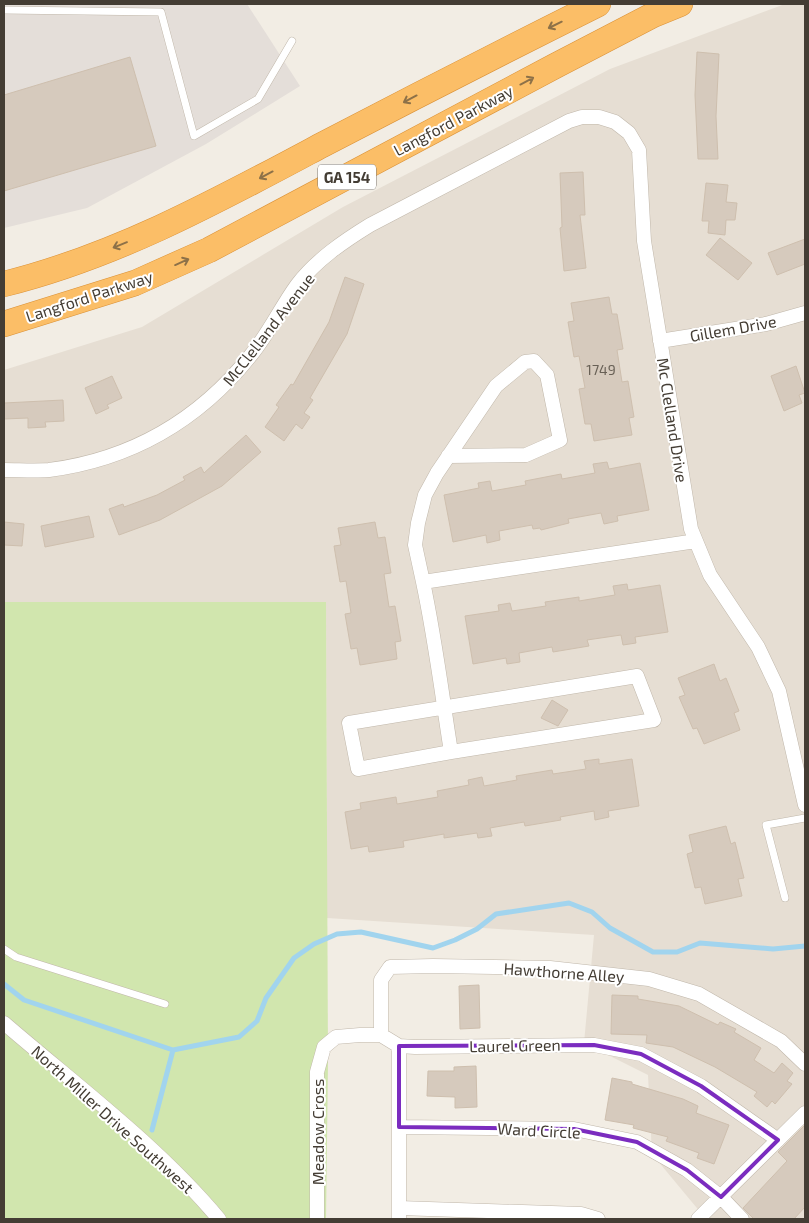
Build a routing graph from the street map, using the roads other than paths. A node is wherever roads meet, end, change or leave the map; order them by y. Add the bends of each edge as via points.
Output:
1 (598, 4) edge
2 (680, 4) edge
3 (4, 10) edge
4 (292, 41) dead end
5 (520, 147) joint
6 (4, 284) edge
7 (805, 312) edge
8 (4, 324) edge
9 (660, 341) junction
10 (448, 456) junction
11 (4, 470) edge
12 (696, 541) junction
13 (423, 582) junction
14 (444, 707) junction
15 (451, 752) junction
16 (805, 805) edge
17 (805, 818) edge
18 (785, 898) dead end
19 (4, 949) edge
20 (165, 1004) dead end
21 (4, 1024) edge
22 (381, 1036) junction
23 (399, 1046) junction
24 (805, 1064) edge
25 (805, 1113) edge
26 (399, 1127) junction
27 (778, 1140) junction
28 (721, 1197) junction
29 (399, 1213) edge
30 (219, 1219) edge
31 (317, 1219) edge
32 (598, 1219) edge
33 (698, 1219) edge
34 (742, 1219) edge

1 -> 6 highway, GA 154 via 470,67 172,224 43,274
8 -> 2 highway, Langford Parkway / GA 154 via 135,283 209,250 555,66
3 - 4 lane via 161,12 194,136 258,100
5 - 9 street, Mc Clelland Drive via 582,117 600,117 615,122 629,133 639,150 644,240
5 - 11 street, McClelland Avenue via 340,244 298,284 253,353 224,387 186,419 143,444 96,461 48,470
7 - 9 street, Gillem Drive via 766,324
9 - 12 street, Mc Clelland Drive via 691,529
10 - 10 street via 496,386 525,362 534,361 546,375 560,440 526,455
10 - 13 street via 426,495 418,523 416,546
12 - 13 street
12 - 16 street, Mc Clelland Drive via 710,575 758,647 779,691
13 - 14 street
14 - 15 street
14 - 15 street via 349,724 358,769
14 - 15 street via 637,676 654,720
17 - 18 lane via 766,825
19 - 20 lane via 16,958
21 - 30 street, North Miller Drive Southwest via 140,1139 197,1193
22 - 23 street
22 - 24 street, Hawthorne Alley via 381,980 390,967 550,968 649,979 699,994 781,1041
22 - 31 street, Meadow Cross via 336,1037 324,1047 317,1072
23 - 26 street
23 - 27 street, Laurel Green via 594,1045 641,1054 701,1086
25 - 27 street
26 - 28 street, Ward Circle via 574,1129 637,1142 687,1170
26 - 29 street
27 - 28 street
28 - 33 street
28 - 34 street, Ward Circle
29 - 32 street via 581,1214

